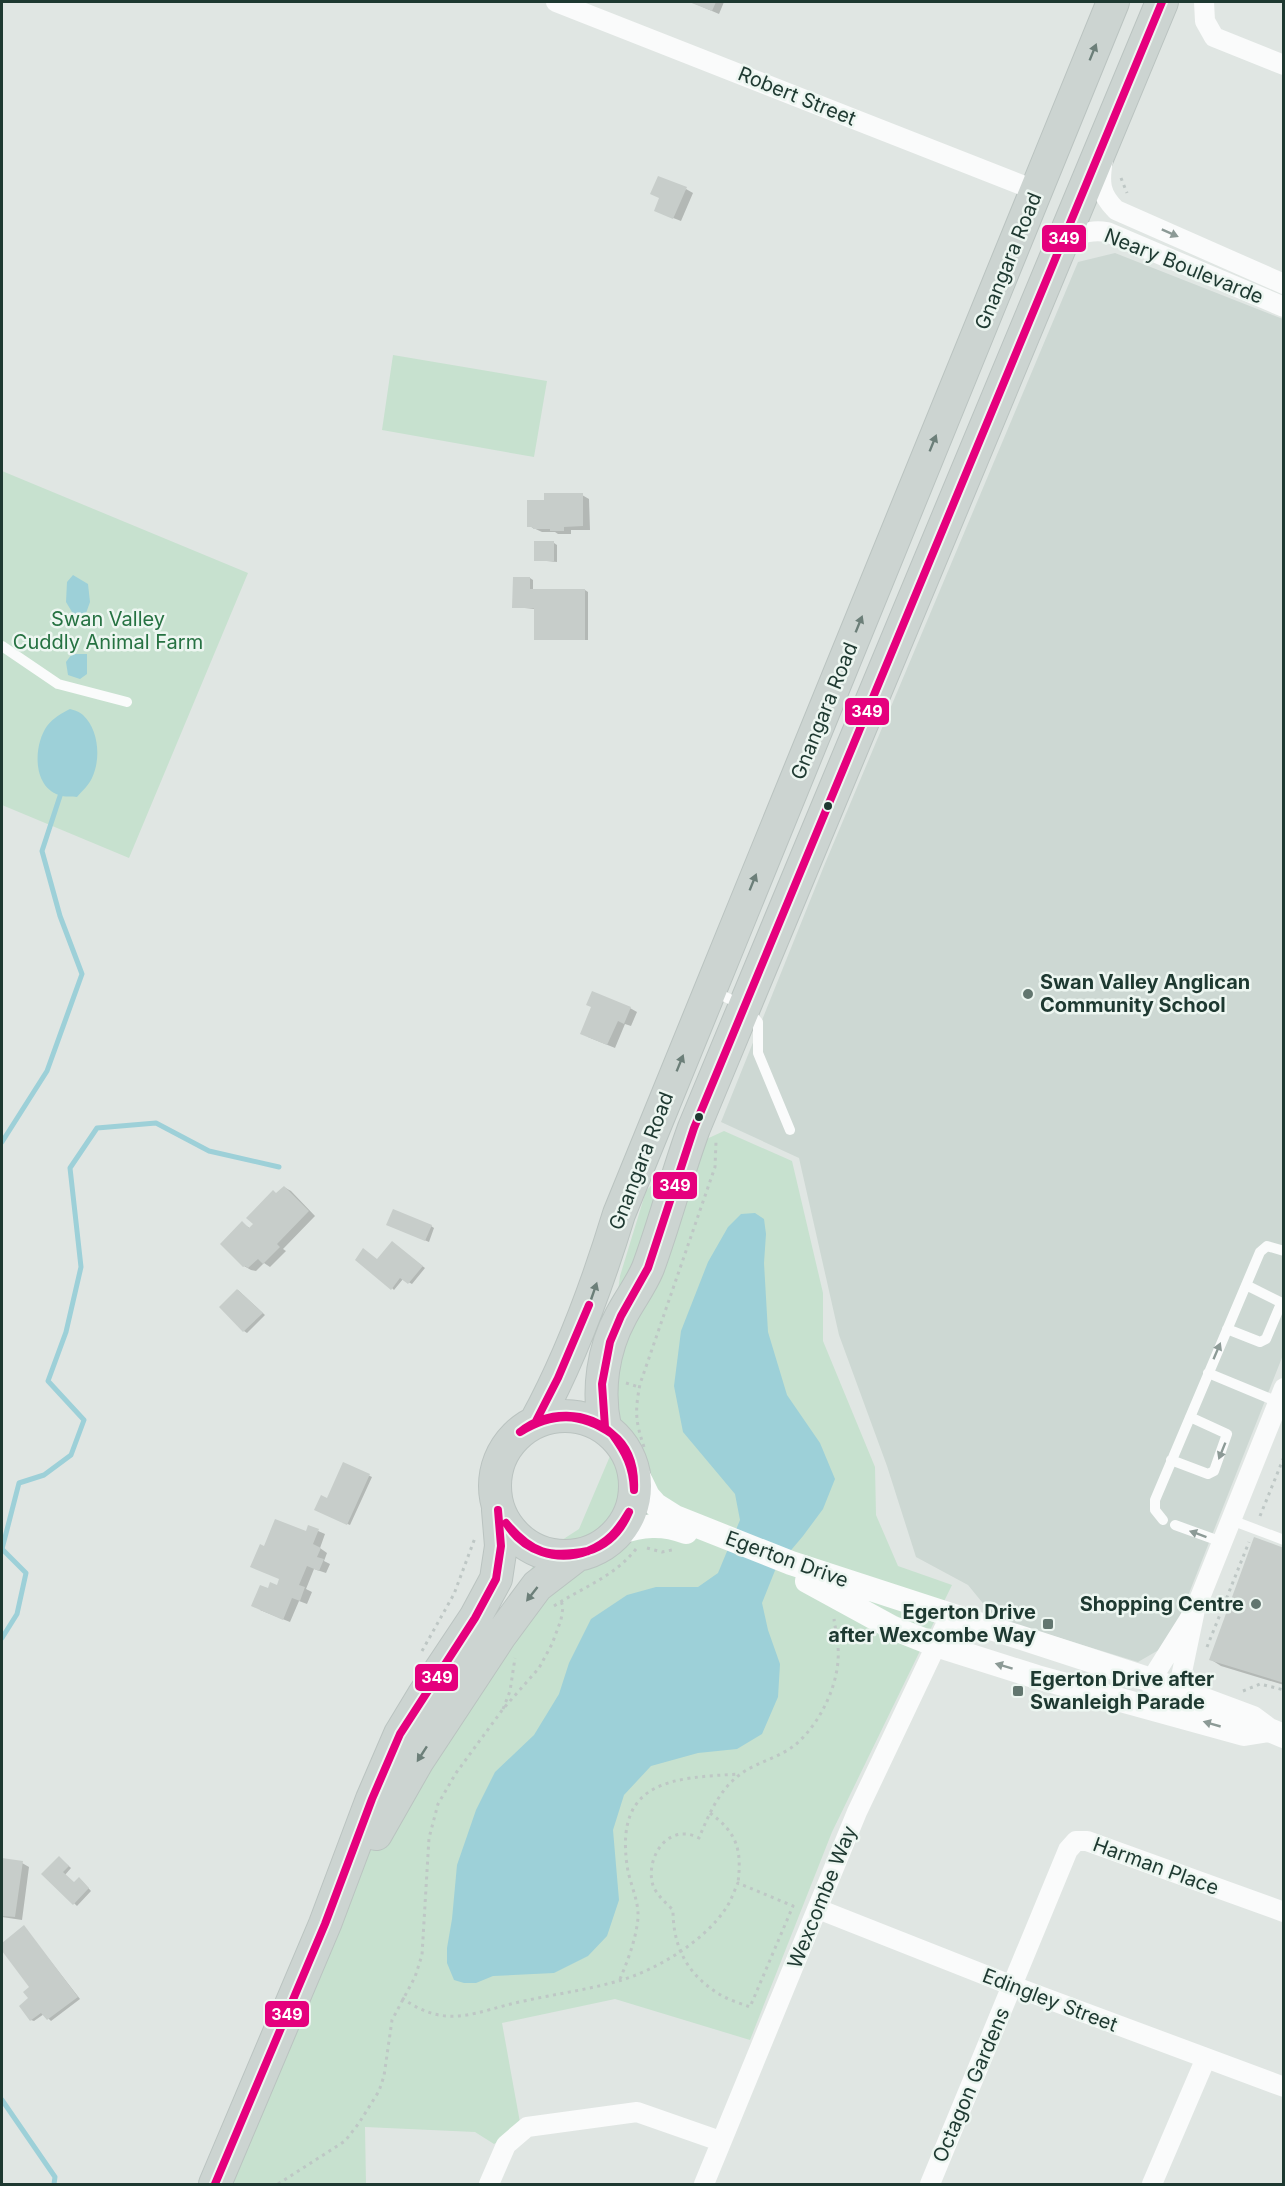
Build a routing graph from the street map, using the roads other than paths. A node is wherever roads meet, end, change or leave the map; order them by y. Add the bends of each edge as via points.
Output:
1 (556, 2) edge
2 (1113, 2) edge
3 (1162, 2) edge
4 (1204, 2) edge
5 (1284, 65) edge
6 (1108, 137) junction
7 (1037, 191) junction
8 (1056, 256) junction
9 (1284, 284) edge
10 (1284, 307) edge
11 (2, 646) edge
12 (127, 702) dead end
13 (710, 989) junction
14 (744, 1006) junction
15 (790, 1130) dead end
16 (1284, 1251) edge
17 (1246, 1285) junction
18 (1227, 1329) junction
19 (1208, 1373) junction
20 (1281, 1395) edge
21 (1190, 1417) junction
22 (525, 1420) junction
23 (605, 1427) junction
24 (639, 1457) junction
25 (1172, 1460) junction
26 (490, 1505) junction
27 (1163, 1520) dead end
28 (1231, 1520) junction
29 (1175, 1525) dead end
30 (618, 1533) junction
31 (717, 1538) junction
32 (1284, 1540) edge
33 (1222, 1542) junction
34 (576, 1556) junction
35 (789, 1567) junction
36 (1195, 1610) junction
37 (951, 1614) junction
38 (936, 1645) junction
39 (1151, 1680) junction
40 (1178, 1691) junction
41 (1156, 1708) junction
42 (1276, 1733) edge
43 (818, 1909) junction
44 (1284, 1912) edge
45 (326, 1924) junction
46 (1013, 1986) junction
47 (1206, 2058) junction
48 (1284, 2087) edge
49 (720, 2141) junction
50 (215, 2184) edge
51 (489, 2184) edge
52 (704, 2184) edge
53 (930, 2184) edge
54 (1152, 2184) edge

1 - 7 street, Robert Street
7 -> 2 main road, Gnangara Road
3 - 6 main road, Gnangara Road
4 - 5 street via 1205,21 1214,37
6 - 8 main road, Gnangara Road
6 -> 9 street, Neary Boulevarde via 1101,172 1102,190 1116,210
13 -> 7 main road, Gnangara Road
8 - 10 street, Neary Boulevarde via 1081,234 1107,232
8 - 14 main road, Gnangara Road
11 - 12 lane via 58,684
13 - 14 lane
22 -> 13 main road, Gnangara Road via 578,1334 619,1214
14 - 15 lane via 758,1022 758,1053
14 - 23 main road, Gnangara Road via 690,1138 647,1270 620,1317 605,1362 600,1386
16 - 17 lane via 1264,1247
17 - 18 lane
17 - 18 lane via 1280,1302 1266,1340 1260,1342
19 -> 18 lane
19 - 20 lane
19 - 21 lane
20 - 28 street
21 - 25 lane
21 -> 25 lane via 1227,1434 1214,1471 1208,1474
22 - 23 main road via 575,1416
22 - 26 main road via 496,1468
23 - 24 main road
24 - 30 main road via 630,1512
24 - 31 street, Egerton Drive via 648,1496 656,1505
25 - 27 lane via 1155,1500 1155,1510
26 - 34 main road via 529,1547 552,1555
26 - 45 main road via 501,1546 496,1579 400,1734
28 - 32 lane
28 - 33 street
33 -> 29 lane
30 - 31 street, Egerton Drive via 648,1525 669,1526
30 - 34 main road via 599,1548
31 - 35 street, Egerton Drive
33 - 36 street
34 -> 45 main road via 537,1586 469,1682 417,1762
35 - 37 street, Egerton Drive
35 - 38 street, Egerton Drive via 893,1628
36 - 39 street
36 - 40 street
37 - 38 street, Wexcombe Way
37 - 39 street, Egerton Drive
41 -> 38 street, Egerton Drive
38 - 43 street, Wexcombe Way via 857,1812
39 - 40 street, Egerton Drive
39 - 41 street
40 - 41 street
40 - 42 street, Egerton Drive via 1253,1718
42 -> 41 street, Egerton Drive via 1244,1734
43 - 46 street, Edingley Street
43 - 49 street, Wexcombe Way
44 - 46 street, Harman Place via 1087,1841 1076,1841 1068,1850
45 - 50 main road
46 - 47 street, Edingley Street
46 - 53 street, Octagon Gardens
47 - 48 street, Edingley Street
47 - 54 street
49 - 51 street via 637,2112 528,2127 506,2145
49 - 52 street, Wexcombe Way

